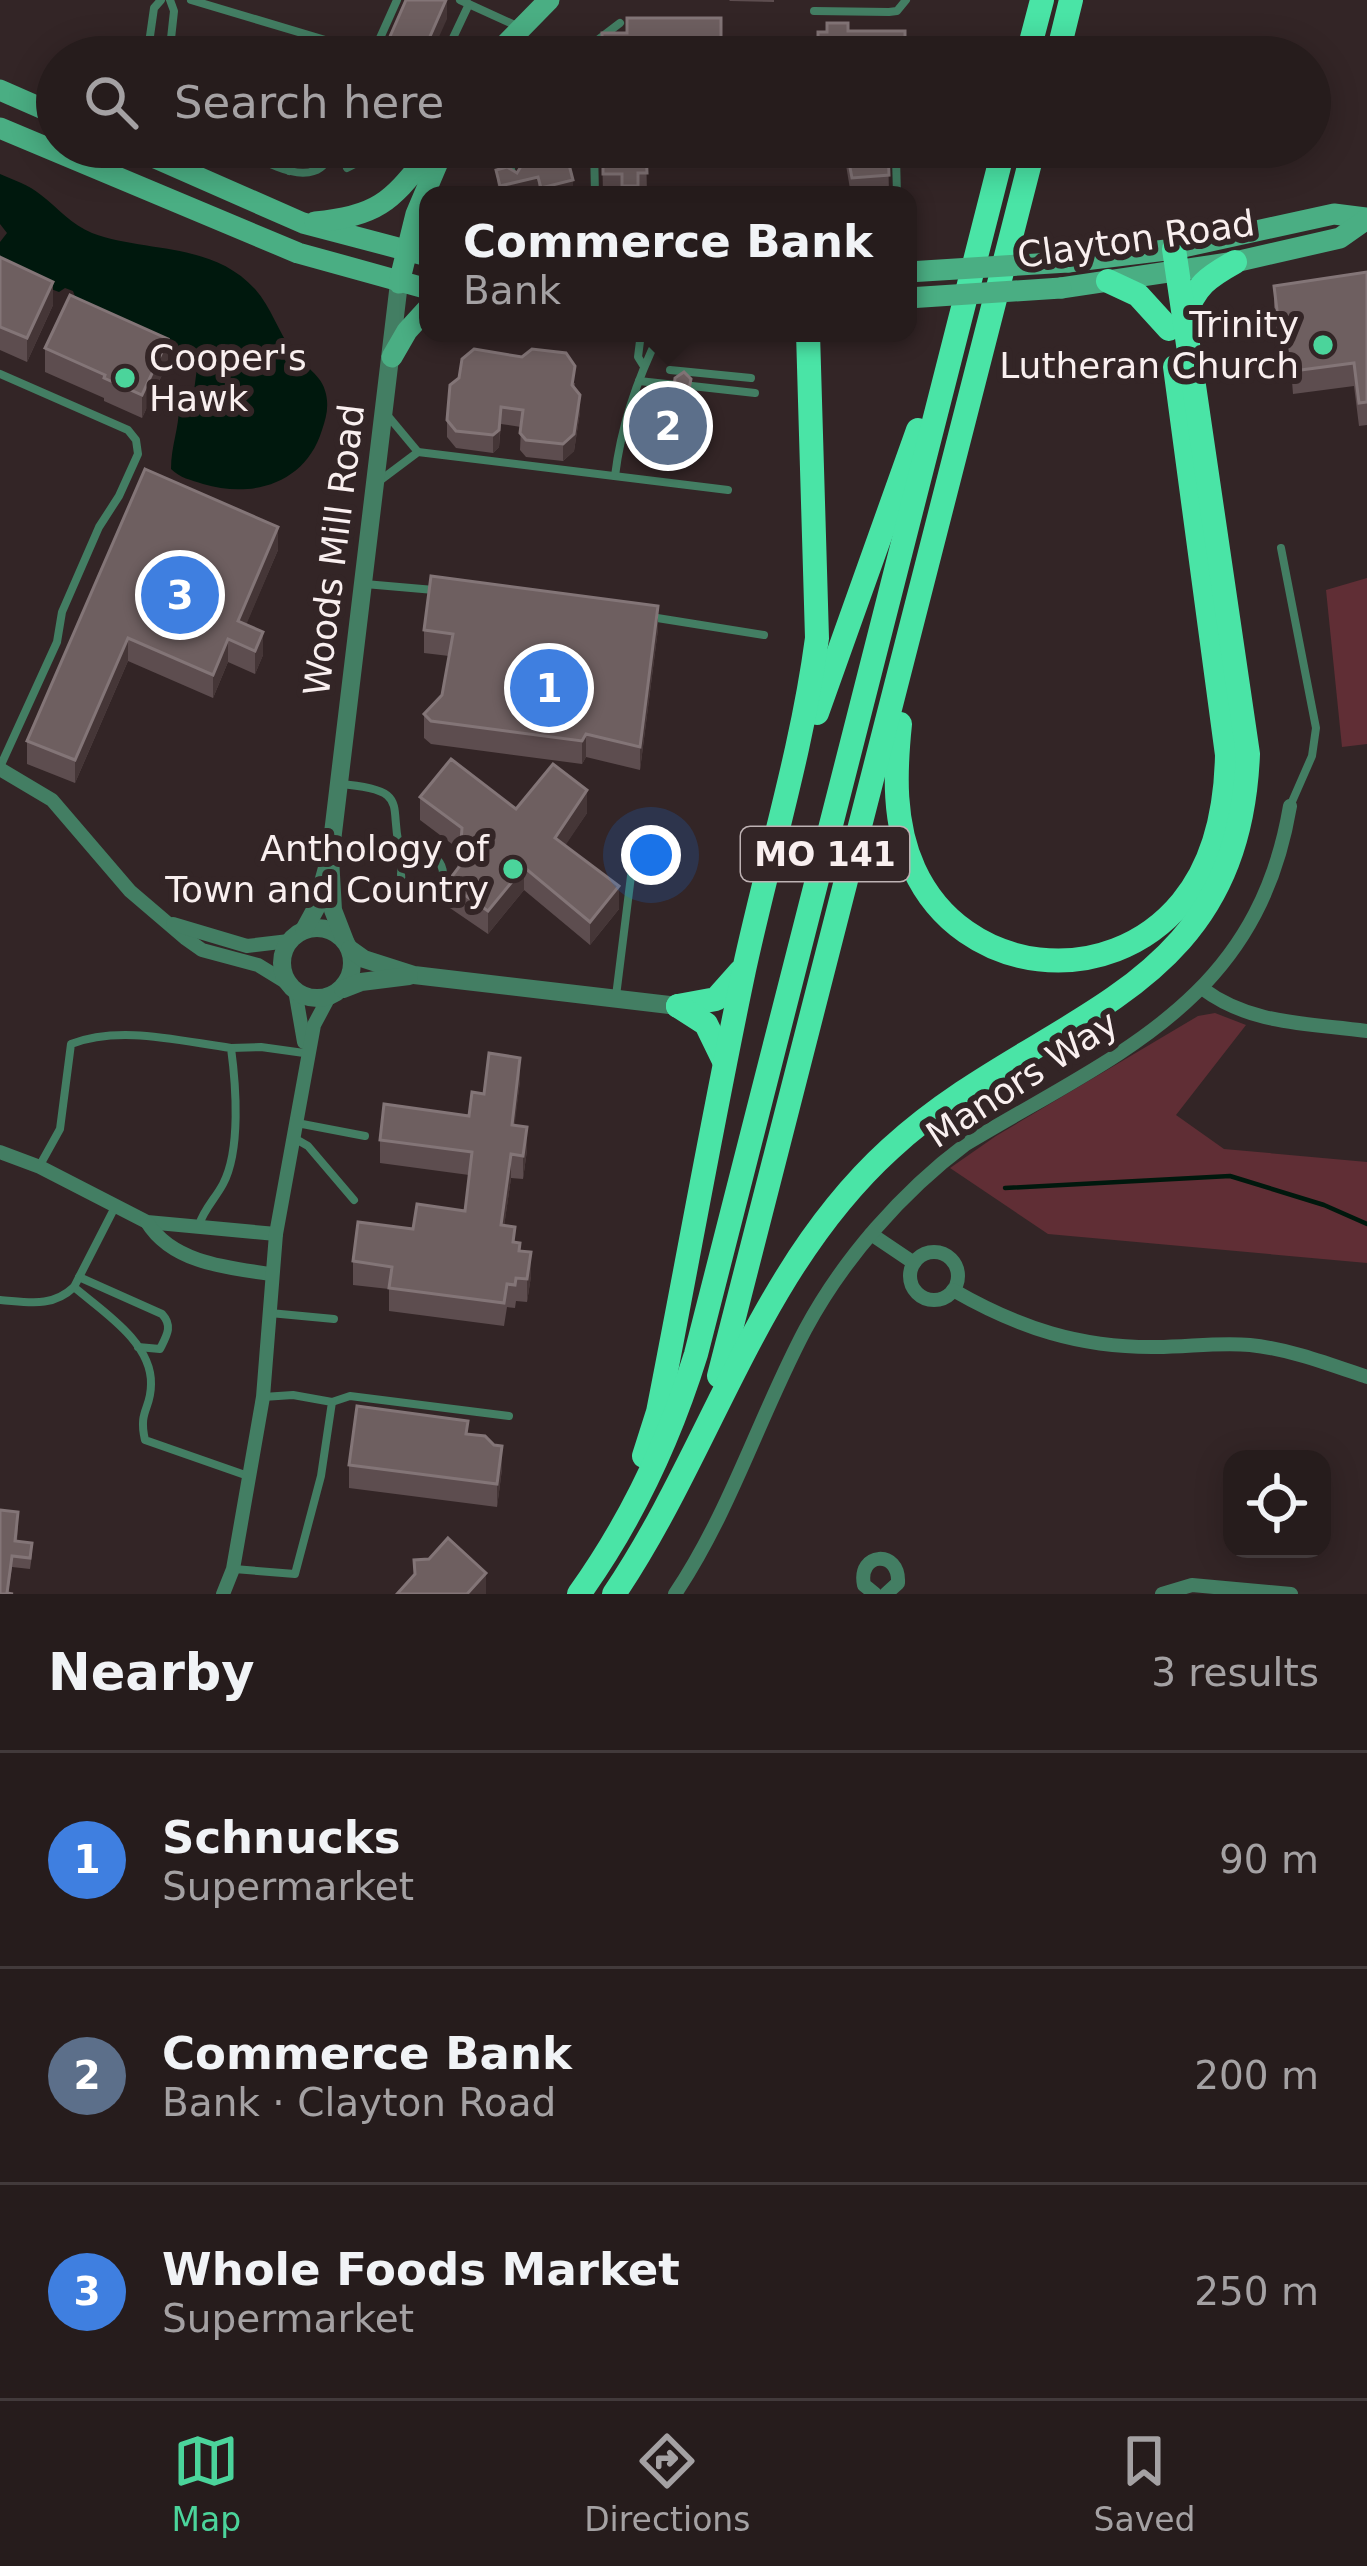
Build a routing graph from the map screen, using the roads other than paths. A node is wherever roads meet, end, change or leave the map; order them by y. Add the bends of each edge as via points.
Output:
1 (165, 0) edge
2 (190, 0) edge
3 (397, 0) edge
4 (906, 0) edge
5 (1042, 0) edge
6 (1072, 0) edge
7 (465, 2) edge
8 (540, 10) edge
9 (814, 11) dead end
10 (620, 23) dead end
11 (150, 36) edge
12 (171, 36) edge
13 (312, 36) edge
14 (381, 36) edge
15 (452, 36) edge
16 (514, 36) edge
17 (603, 36) edge
18 (1033, 36) edge
19 (1063, 36) edge
20 (0, 91) edge
21 (36, 106) edge
22 (0, 128) edge
23 (36, 143) edge
24 (96, 168) edge
25 (135, 168) edge
26 (182, 168) edge
27 (284, 168) edge
28 (317, 168) edge
29 (424, 168) edge
30 (430, 168) edge
31 (513, 168) edge
32 (999, 168) edge
33 (1029, 168) edge
34 (289, 170) joint
35 (515, 180) edge
36 (130, 182) junction
37 (1367, 219) edge
38 (303, 224) junction
39 (349, 238) junction
40 (979, 251) junction
41 (417, 254) edge
42 (1168, 261) junction
43 (1235, 262) junction
44 (917, 271) edge
45 (1108, 281) junction
46 (399, 283) junction
47 (419, 287) edge
48 (917, 297) edge
49 (419, 317) edge
50 (1177, 323) junction
51 (639, 342) edge
52 (655, 342) edge
53 (804, 342) edge
54 (392, 357) junction
55 (643, 365) junction
56 (670, 370) dead end
57 (0, 374) edge
58 (751, 378) dead end
59 (639, 381) junction
60 (676, 385) edge
61 (692, 386) edge
62 (754, 393) dead end
63 (385, 412) junction
64 (418, 452) junction
65 (615, 476) junction
66 (728, 490) dead end
67 (375, 491) junction
68 (1281, 548) dead end
69 (364, 584) junction
70 (452, 592) edge
71 (637, 615) edge
72 (910, 634) junction
73 (764, 635) dead end
74 (0, 768) edge
75 (792, 780) junction
76 (339, 784) junction
77 (1291, 806) joint
78 (636, 836) dead end
79 (330, 858) junction
80 (404, 863) junction
81 (168, 922) junction
82 (296, 935) junction
83 (347, 945) junction
84 (745, 965) junction
85 (414, 975) junction
86 (292, 987) junction
87 (1203, 988) junction
88 (334, 993) junction
89 (616, 998) junction
90 (678, 1006) junction
91 (1367, 1031) edge
92 (231, 1048) junction
93 (304, 1053) junction
94 (725, 1063) junction
95 (304, 1071) junction
96 (294, 1130) junction
97 (365, 1136) dead end
98 (0, 1152) edge
99 (40, 1167) junction
100 (354, 1200) dead end
101 (116, 1206) junction
102 (147, 1222) junction
103 (199, 1226) junction
104 (276, 1234) junction
105 (871, 1234) junction
106 (914, 1263) junction
107 (271, 1274) junction
108 (79, 1277) junction
109 (74, 1287) junction
110 (953, 1290) junction
111 (0, 1299) edge
112 (268, 1313) junction
113 (334, 1319) dead end
114 (138, 1347) junction
115 (1367, 1377) edge
116 (263, 1397) junction
117 (332, 1402) junction
118 (509, 1416) dead end
119 (685, 1469) junction
120 (249, 1477) junction
121 (610, 1548) junction
122 (233, 1568) junction
123 (223, 1594) edge
124 (579, 1594) edge
125 (614, 1594) edge
126 (675, 1594) edge
127 (874, 1594) edge
128 (886, 1594) edge
129 (1162, 1594) edge
130 (1291, 1594) edge

1 - 11 lane via 154,8
1 - 12 lane via 174,11
2 - 13 lane
3 - 14 lane
4 - 9 lane via 889,12
5 - 18 highway
6 - 19 highway
7 - 8 lane
7 - 15 lane
8 - 16 main road
10 - 17 lane
20 - 21 main road
22 - 23 main road
24 - 36 main road
25 - 36 lane
26 - 38 main road
27 - 34 lane
28 - 34 lane
29 - 38 main road via 378,208
30 - 39 main road via 389,237
31 - 35 lane
32 - 40 highway, MO 141
33 - 72 highway, MO 141
36 - 46 main road via 298,253
37 - 42 main road, Clayton Road via 1334,214
37 - 43 main road, Clayton Road via 1340,238
38 - 39 main road
39 - 41 main road
40 - 75 highway
40 - 121 highway, MO 141 via 701,1337 661,1454
41 - 46 main road, Woods Mill Road
42 - 43 main road, Clayton Road
42 - 44 main road, Clayton Road, bridge
42 - 45 main road, Clayton Road
42 - 50 highway
43 - 50 highway via 1203,280
45 - 48 main road, Clayton Road, bridge
45 - 50 highway
46 - 47 main road
46 - 54 street, Woods Mill Road
49 - 54 main road
50 - 72 highway via 1228,754 1209,854 1163,922 1112,953 1055,962 997,951 946,917 913,868 898,812
50 - 119 highway via 1248,754 1224,875 1201,919 1154,971 961,1091 856,1182 786,1274
51 - 55 lane
52 - 55 lane
53 - 75 highway via 818,638
54 - 63 street, Woods Mill Road
55 - 59 lane
56 - 58 lane
57 - 74 lane via 128,430 138,454 98,527
59 - 60 lane
59 - 65 lane
61 - 62 lane
63 - 64 lane
63 - 67 street, Woods Mill Road
64 - 65 lane
64 - 67 lane via 386,472
65 - 66 lane
67 - 69 street, Woods Mill Road
68 - 77 lane via 1316,728
69 - 70 lane
69 - 76 street, Woods Mill Road
71 - 73 lane
72 - 119 highway, MO 141 via 737,1314
74 - 81 street via 52,800 130,891
75 - 84 highway
76 - 79 street, Woods Mill Road
76 - 80 lane via 387,792
77 - 87 street, Manors Way via 1262,903
78 - 89 lane
79 - 82 street, Woods Mill Road via 316,908
79 - 83 street, Woods Mill Road via 333,910
80 - 80 lane via 412,892 441,883 440,862 429,854
81 - 82 street via 248,946
81 - 86 street via 202,950 258,965
82 - 83 street via 322,927
82 - 86 street via 282,958
83 - 85 street
83 - 88 street via 352,968
84 - 90 highway via 716,998
84 - 94 highway
85 - 88 street
85 - 89 street
86 - 88 street via 312,998
86 - 93 street
87 - 91 street via 1252,1016
87 - 105 street, Manors Way via 1144,1036 940,1163
88 - 95 street via 314,1024
89 - 90 street
90 - 94 highway via 706,1024
92 - 93 lane
92 - 99 lane via 136,1035 94,1034 70,1044 60,1129
92 - 103 lane via 231,1155
93 - 95 street
94 - 121 highway via 658,1412
95 - 96 street
96 - 97 lane
96 - 100 lane
96 - 104 street
98 - 99 street
99 - 101 street
101 - 102 street
101 - 108 lane
102 - 103 street
102 - 107 street via 196,1259
103 - 104 street
104 - 107 street
105 - 106 street
105 - 126 street, Manors Way via 808,1324
106 - 110 street via 912,1286 921,1296 938,1300
106 - 110 street via 933,1252 950,1258 958,1274
107 - 112 street
108 - 109 lane
108 - 114 lane via 168,1321 160,1349
109 - 111 lane via 51,1303
109 - 114 lane
110 - 115 street via 1063,1339 1252,1345
112 - 113 lane
112 - 116 street
114 - 120 lane via 152,1382 140,1419 145,1440
116 - 117 lane
116 - 120 street
117 - 118 lane via 350,1396
117 - 122 lane via 295,1574
119 - 125 highway, MO 141
120 - 122 street
121 - 124 highway, MO 141
122 - 123 street
127 - 128 street via 862,1573 880,1558 898,1571
129 - 130 street via 1192,1585

